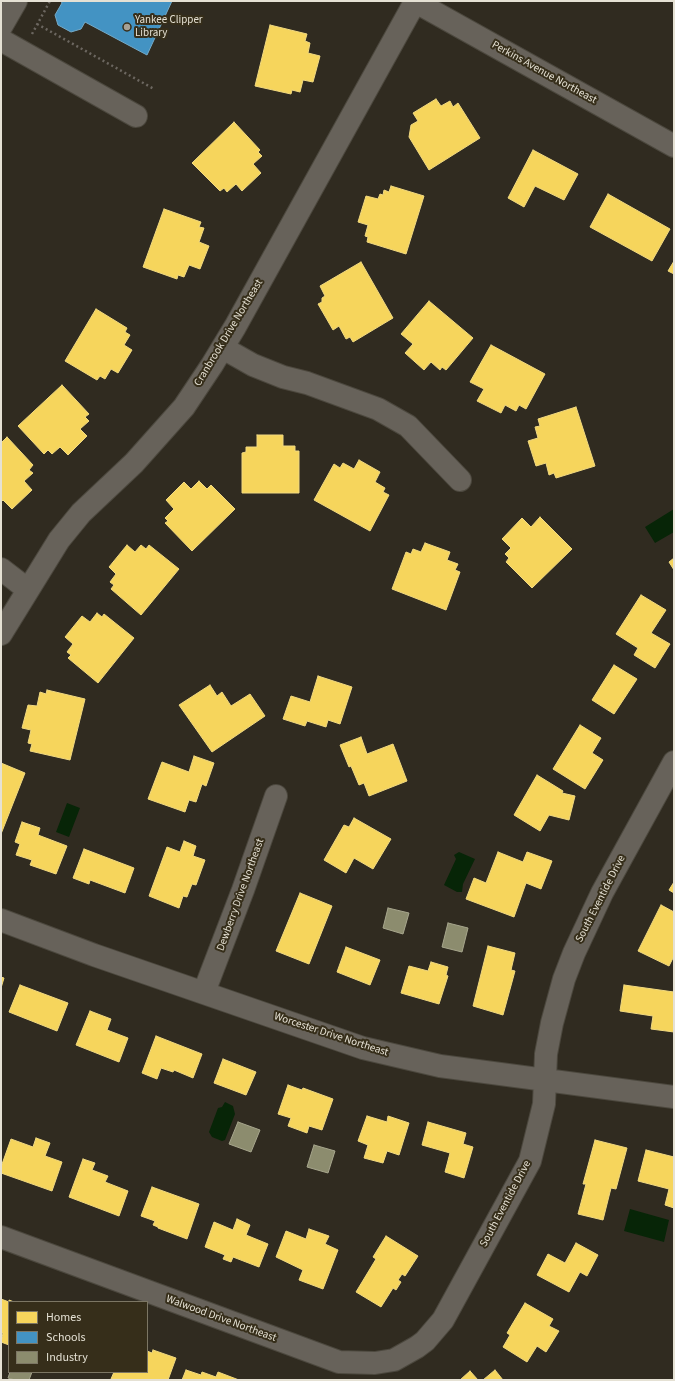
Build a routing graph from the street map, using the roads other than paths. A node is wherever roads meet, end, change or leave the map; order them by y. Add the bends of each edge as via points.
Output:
1 (16, 1) edge
2 (415, 1) edge
3 (1, 27) edge
4 (1, 40) edge
5 (136, 116) dead end
6 (674, 146) edge
7 (223, 348) junction
8 (460, 480) dead end
9 (1, 569) edge
10 (27, 589) junction
11 (1, 634) edge
12 (674, 762) edge
13 (276, 796) dead end
14 (1, 920) edge
15 (204, 992) junction
16 (544, 1080) junction
17 (674, 1097) edge
18 (1, 1237) edge
19 (375, 1363) joint

1 - 3 street
2 - 6 street, Perkins Avenue Northeast
2 - 7 street, Cranbrook Drive Northeast
4 - 5 street
7 - 8 street via 253,365 283,377 378,408 408,426
7 - 10 street, Cranbrook Drive Northeast via 184,407 134,463 81,513 59,540
9 - 10 street
10 - 11 street, Cranbrook Drive Northeast
12 - 16 street, South Eventide Drive via 603,891 574,953 552,1022
13 - 15 street, Dewberry Drive Northeast
14 - 15 street, Worcester Drive Northeast
15 - 16 street, Worcester Drive Northeast via 363,1048 440,1066
16 - 17 street, Worcester Drive Northeast
16 - 19 street, South Eventide Drive via 544,1104 530,1161 443,1320 417,1347 394,1360
18 - 19 street, Walwood Drive Northeast via 339,1362

